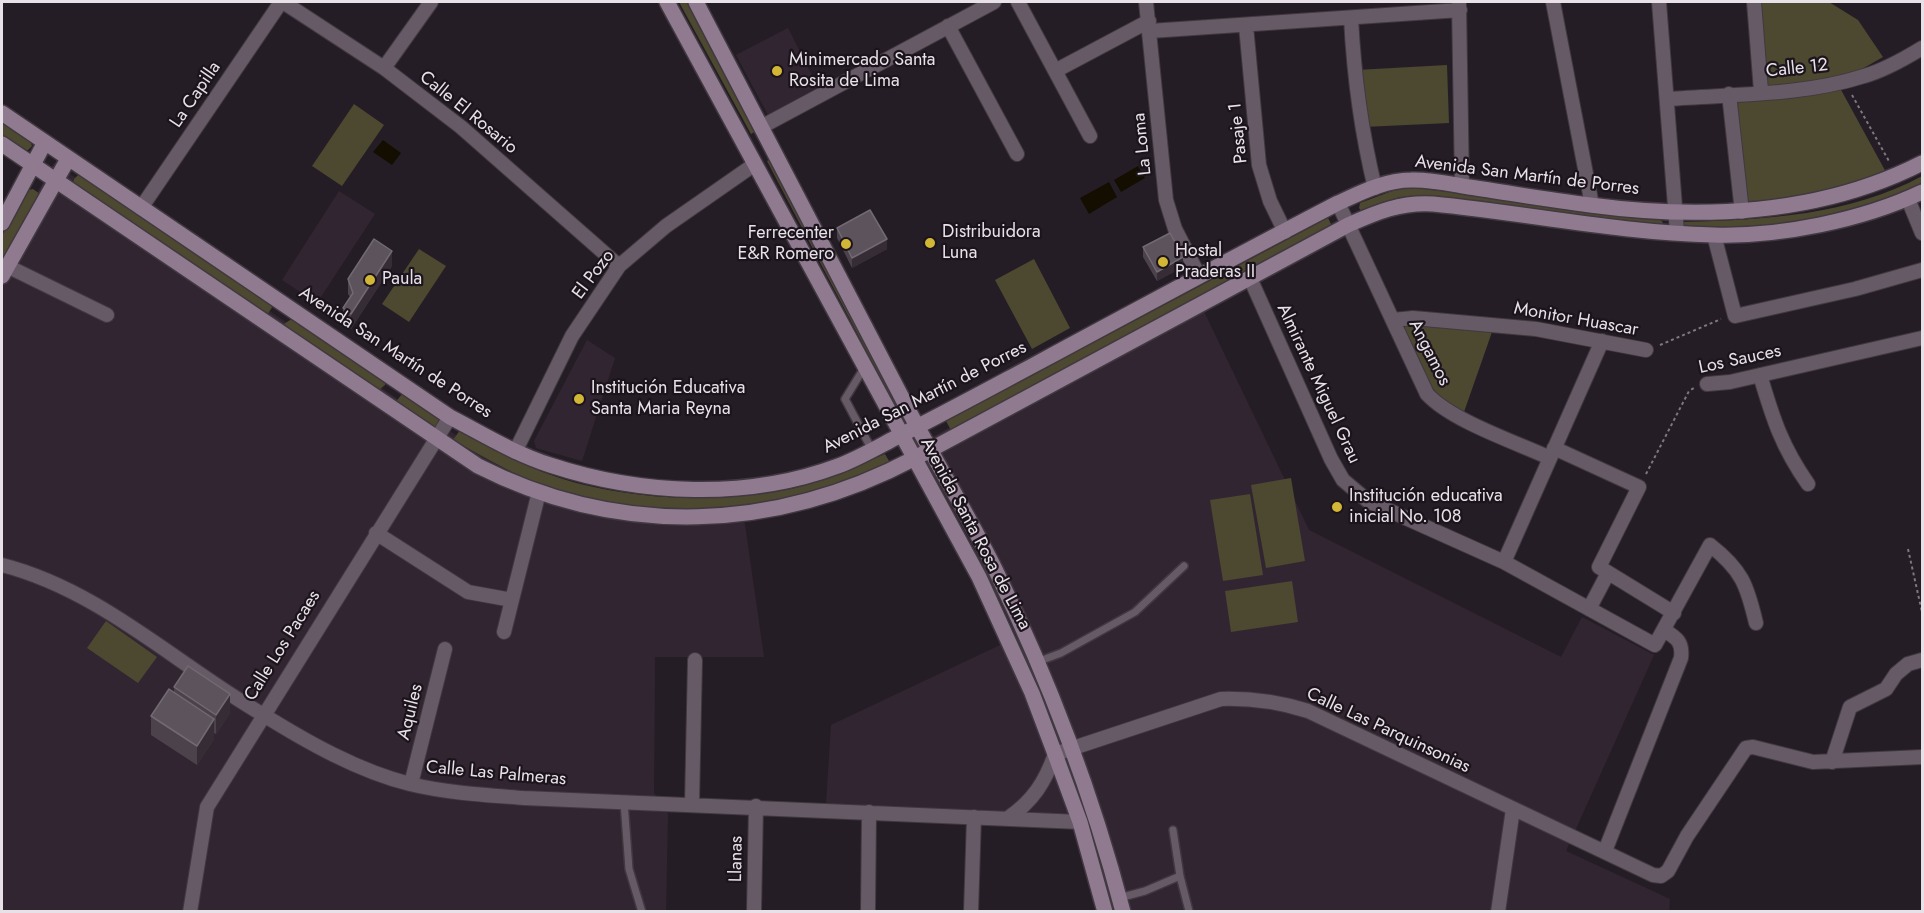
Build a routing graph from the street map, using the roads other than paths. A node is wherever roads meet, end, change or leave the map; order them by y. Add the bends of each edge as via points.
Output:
1 (282, 2) edge
2 (431, 2) edge
3 (667, 2) edge
4 (696, 2) edge
5 (994, 2) edge
6 (1018, 2) edge
7 (1146, 2) edge
8 (1553, 2) edge
9 (1659, 2) edge
10 (1754, 2) edge
11 (1459, 6) edge
12 (1351, 18) junction
13 (948, 26) junction
14 (1149, 26) junction
15 (1246, 26) junction
16 (1923, 48) edge
17 (384, 68) junction
18 (1055, 71) junction
19 (1761, 92) junction
20 (1729, 94) junction
21 (1668, 99) junction
22 (2, 113) edge
23 (761, 127) junction
24 (1090, 136) dead end
25 (45, 142) junction
26 (2, 144) edge
27 (1017, 154) dead end
28 (68, 159) junction
29 (1923, 163) edge
30 (755, 164) junction
31 (32, 165) junction
32 (56, 180) junction
33 (1462, 186) junction
34 (1375, 188) junction
35 (1923, 192) edge
36 (1908, 199) junction
37 (1338, 203) junction
38 (1592, 206) junction
39 (141, 208) junction
40 (1742, 212) junction
41 (1676, 213) junction
42 (2, 223) edge
43 (1348, 225) junction
44 (1285, 231) junction
45 (1677, 232) junction
46 (1923, 233) edge
47 (1714, 235) junction
48 (619, 266) junction
49 (1923, 270) edge
50 (4, 271) edge
51 (1198, 276) junction
52 (1250, 278) junction
53 (284, 304) junction
54 (107, 315) dead end
55 (1393, 320) junction
56 (269, 326) junction
57 (1923, 338) edge
58 (1602, 341) junction
59 (1646, 350) road end
60 (864, 368) junction
61 (1760, 375) junction
62 (396, 380) junction
63 (1707, 384) road end
64 (381, 402) junction
65 (450, 417) junction
66 (918, 427) junction
67 (901, 435) junction
68 (435, 439) junction
69 (872, 450) junction
70 (930, 450) junction
71 (515, 452) junction
72 (1552, 453) junction
73 (915, 458) junction
74 (1808, 484) dead end
75 (628, 486) junction
76 (705, 489) junction
77 (539, 492) junction
78 (626, 514) junction
79 (705, 517) junction
80 (376, 533) junction
81 (1504, 562) junction
82 (2, 565) edge
83 (1185, 566) dead end
84 (1603, 570) junction
85 (512, 600) junction
86 (1589, 609) junction
87 (1674, 613) junction
88 (1756, 623) dead end
89 (1664, 630) junction
90 (504, 632) dead end
91 (445, 650) dead end
92 (695, 660) dead end
93 (1923, 660) edge
94 (1037, 662) junction
95 (262, 714) junction
96 (1071, 747) junction
97 (1055, 754) junction
98 (1923, 758) edge
99 (1832, 762) junction
100 (411, 784) junction
101 (624, 801) junction
102 (692, 804) junction
103 (756, 806) junction
104 (1513, 809) junction
105 (869, 812) junction
106 (974, 817) junction
107 (1008, 818) junction
108 (1080, 822) junction
109 (1173, 830) dead end
110 (1605, 851) junction
111 (1180, 876) junction
112 (1121, 905) edge
113 (1189, 911) edge
114 (190, 912) edge
115 (642, 912) edge
116 (754, 912) edge
117 (868, 912) edge
118 (971, 912) edge
119 (1105, 912) edge
120 (1498, 912) edge

1 - 17 street, Calle El Rosario
1 - 39 street, La Capilla
2 - 17 street
3 - 30 main road, Avenida Santa Rosa de Lima
4 - 23 main road, Avenida Santa Rosa de Lima
5 - 13 street
6 - 18 street
7 - 14 street, La Loma
8 - 38 street
9 - 21 street
10 - 19 street
11 - 12 street
11 - 33 street
12 - 15 street
12 - 34 street via 1361,129
13 - 23 street
13 - 27 street
14 - 15 street
14 - 18 street
14 - 51 street, La Loma via 1166,200
15 - 44 street, Pasaje 1 via 1259,165
16 - 19 street, Calle 12 via 1890,66 1844,82
17 - 48 street, Calle El Rosario via 461,127
18 - 24 street
19 - 20 street, Calle 12
20 - 21 street, Calle 12
20 - 40 street
21 - 41 street
22 - 25 main road, Avenida San Martín de Porres
23 - 66 main road, Avenida Santa Rosa de Lima
25 - 28 main road, Avenida San Martín de Porres
25 - 31 main road
26 - 31 main road
28 - 32 main road
28 - 39 main road, Avenida San Martín de Porres
29 - 40 main road, Avenida San Martín de Porres via 1897,176 1820,200
30 - 48 street, El Pozo via 666,226
30 - 60 main road, Avenida Santa Rosa de Lima
31 - 32 main road
31 - 42 main road
32 - 50 main road
32 - 56 main road
33 - 34 main road, Avenida San Martín de Porres via 1409,180
33 - 38 main road, Avenida San Martín de Porres
34 - 37 main road, Avenida San Martín de Porres
35 - 36 main road
36 - 46 street
36 - 47 main road via 1810,225
37 - 43 street, Angamos
37 - 44 main road, Avenida San Martín de Porres
38 - 41 main road, Avenida San Martín de Porres
39 - 53 main road, Avenida San Martín de Porres
40 - 41 main road, Avenida San Martín de Porres
41 - 45 street
43 - 45 main road via 1379,211 1413,203
43 - 52 main road
43 - 55 street, Angamos
44 - 51 main road, Avenida San Martín de Porres
45 - 47 main road
47 - 49 street via 1734,316
48 - 71 street, El Pozo via 572,336
50 - 54 street
51 - 66 main road, Avenida San Martín de Porres
52 - 70 main road
52 - 81 street, Almirante Miguel Grau via 1343,480 1368,501
53 - 56 main road
53 - 62 main road, Avenida San Martín de Porres
55 - 58 street, Monitor Huascar via 1413,318 1536,329
55 - 72 street, Angamos via 1419,381 1437,404
56 - 64 main road
57 - 61 street, Los Sauces
58 - 59 street, Monitor Huascar
58 - 72 street
60 - 67 main road, Avenida Santa Rosa de Lima
60 - 69 lane via 845,399
61 - 63 street, Los Sauces
61 - 74 street via 1775,427 1787,454
62 - 64 main road
62 - 65 main road, Avenida San Martín de Porres
64 - 68 main road
65 - 68 street, Calle Los Pacaes
65 - 71 main road, Avenida San Martín de Porres
66 - 67 main road, Avenida San Martín de Porres
66 - 70 main road, Avenida Santa Rosa de Lima
67 - 69 main road, Avenida San Martín de Porres
67 - 73 main road, Avenida Santa Rosa de Lima
68 - 77 main road via 497,475
68 - 80 street, Calle Los Pacaes
69 - 76 main road, Avenida San Martín de Porres via 801,477
70 - 73 main road
70 - 94 main road, Avenida Santa Rosa de Lima via 995,569
71 - 75 main road, Avenida San Martín de Porres
72 - 81 street
72 - 84 street, Angamos via 1639,487
73 - 79 main road via 856,487 817,499 742,515
73 - 97 main road, Avenida Santa Rosa de Lima via 979,577
75 - 76 main road, Avenida San Martín de Porres
75 - 78 main road
76 - 79 main road
77 - 78 main road
77 - 85 street
78 - 79 main road
80 - 85 street via 468,592
80 - 95 street, Calle Los Pacaes
81 - 86 street, Almirante Miguel Grau
82 - 95 street, Calle Las Palmeras via 56,584 96,604
83 - 94 lane via 1135,612
84 - 86 street
84 - 87 street
85 - 90 street
86 - 89 street, Almirante Miguel Grau via 1655,645
87 - 88 street via 1710,545 1742,576
87 - 89 street
89 - 110 street via 1678,638 1681,658
91 - 100 street, Aquiles
92 - 102 street
93 - 99 street via 1908,664 1886,689 1850,707
94 - 96 main road, Avenida Santa Rosa de Lima
95 - 100 street, Calle Las Palmeras via 346,760
95 - 114 street, Calle Los Pacaes via 207,807
96 - 97 street, Calle Las Parquinsonias
96 - 104 street, Calle Las Parquinsonias via 1221,699 1279,702 1308,711
96 - 112 main road, Avenida Santa Rosa de Lima via 1102,833
97 - 107 street via 1044,783
97 - 108 main road, Avenida Santa Rosa de Lima
98 - 99 street
99 - 110 street, Calle Las Parquinsonias via 1813,762 1746,748 1668,871 1661,876 1653,875
100 - 101 street, Calle Las Palmeras via 472,794
101 - 102 street, Calle Las Palmeras
101 - 115 lane via 629,868
102 - 103 street, Calle Las Palmeras
103 - 105 street, Calle Las Palmeras
103 - 116 street, Llanas
104 - 110 street, Calle Las Parquinsonias
104 - 120 street
105 - 106 street, Calle Las Palmeras
105 - 117 street
106 - 107 street, Calle Las Palmeras
106 - 118 street
107 - 108 street, Calle Las Palmeras
108 - 119 main road, Avenida Santa Rosa de Lima
109 - 111 lane
111 - 112 lane
111 - 113 lane

